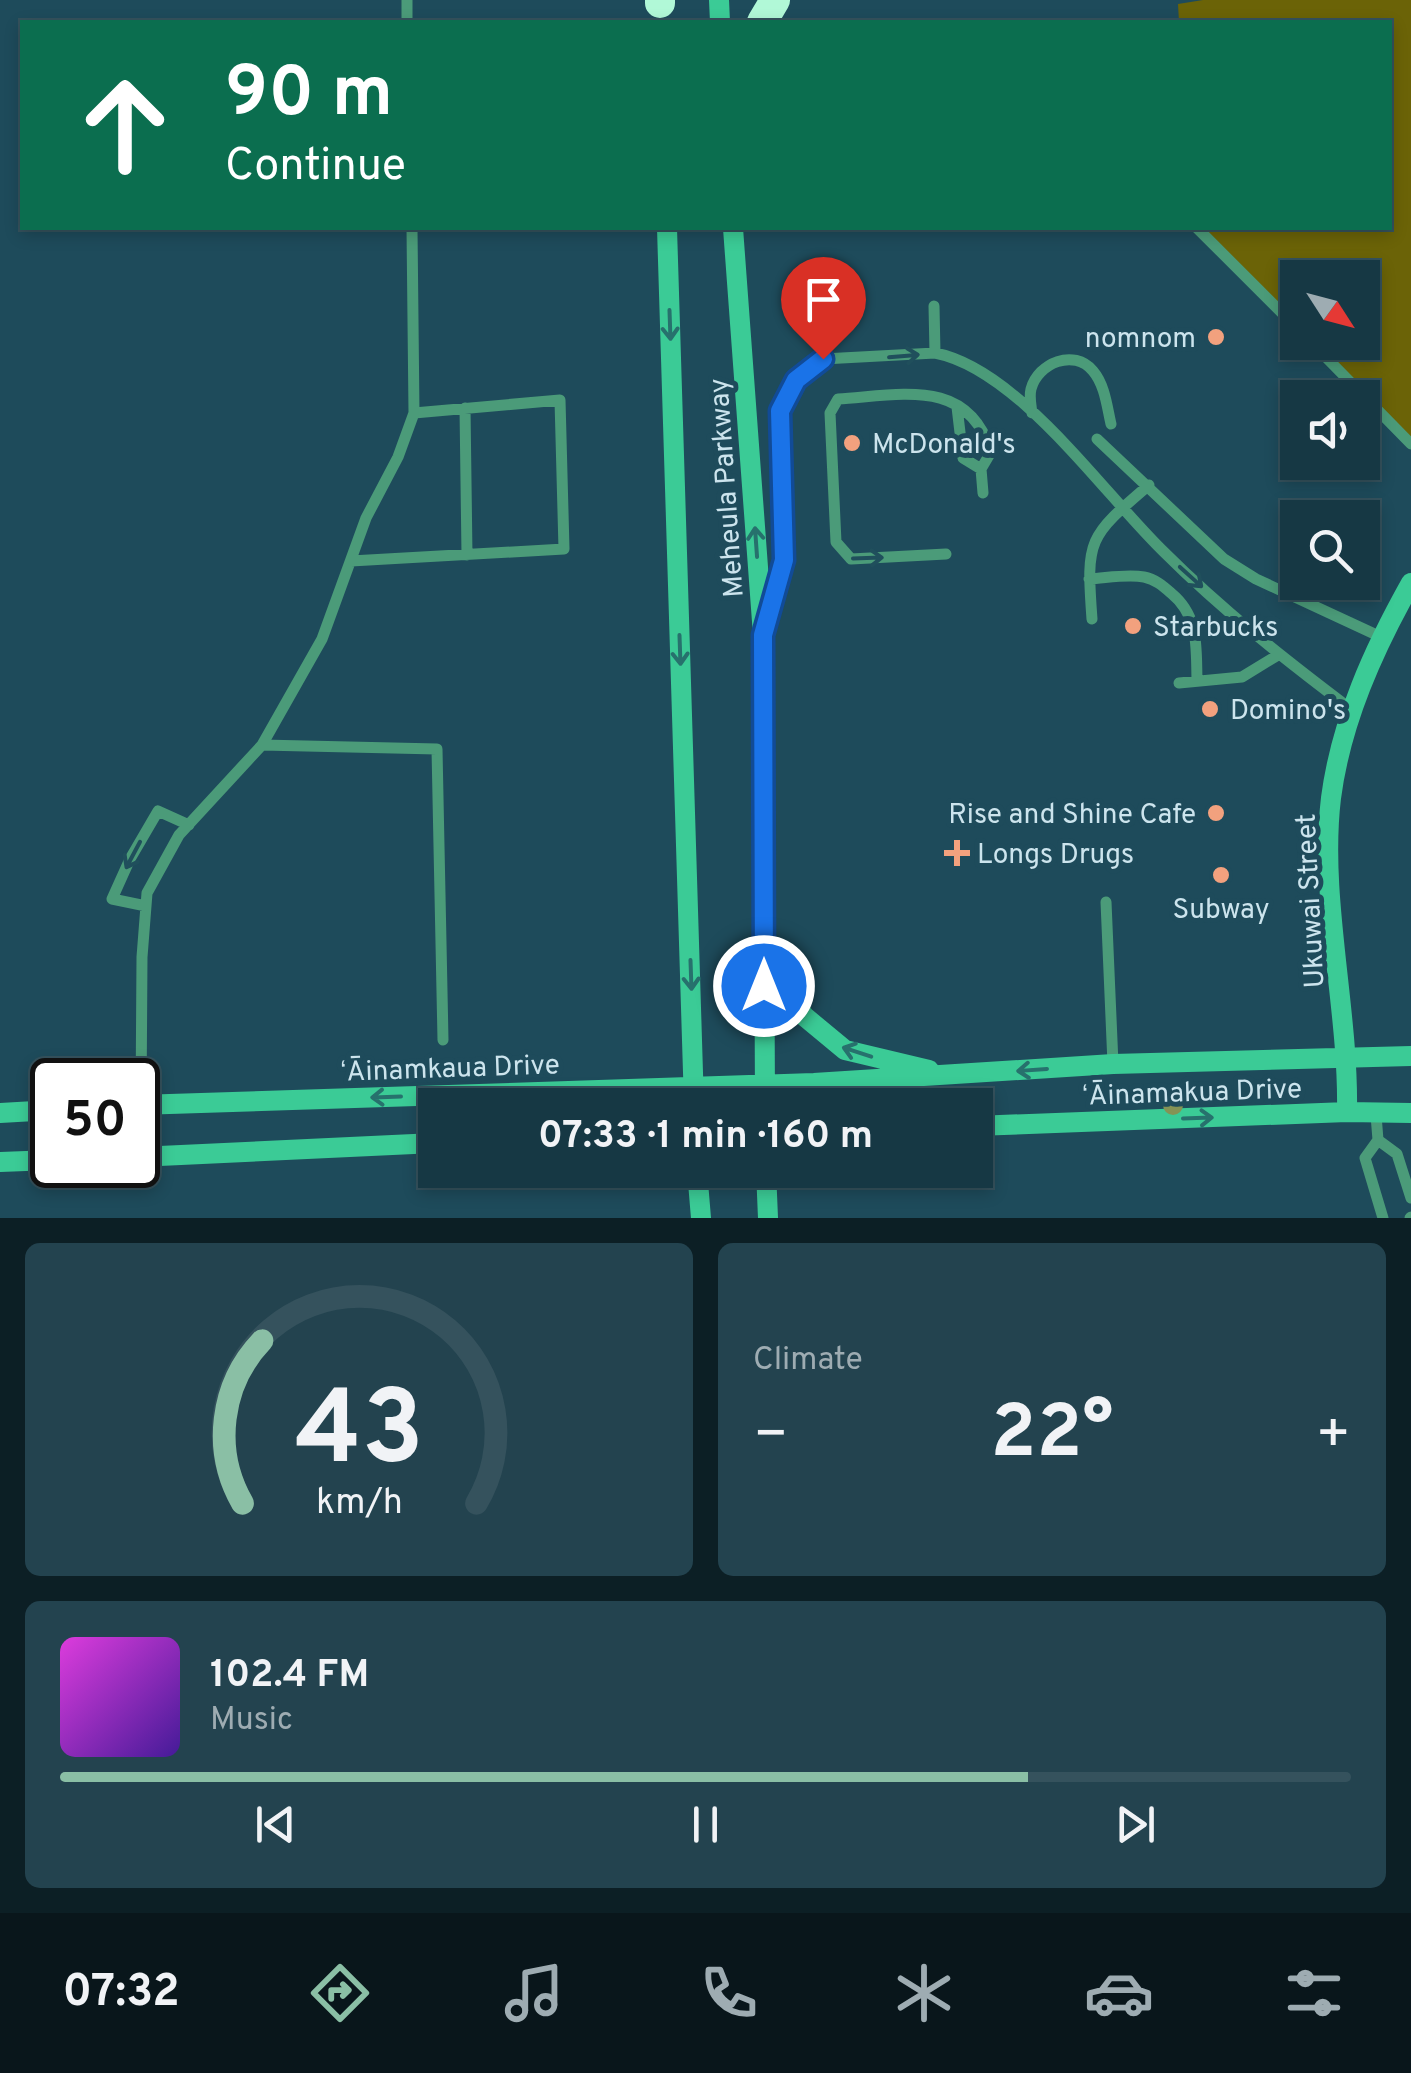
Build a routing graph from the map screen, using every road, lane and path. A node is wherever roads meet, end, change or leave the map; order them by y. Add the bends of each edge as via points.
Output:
1 (412, 230) edge
2 (667, 230) edge
3 (732, 230) edge
4 (1199, 230) edge
5 (934, 306) dead end
6 (1280, 311) edge
7 (935, 353) junction
8 (1329, 360) edge
9 (956, 407) junction
10 (465, 408) junction
11 (414, 413) junction
12 (1032, 413) junction
13 (1112, 424) dead end
14 (1097, 439) dead end
15 (1411, 444) edge
16 (981, 469) junction
17 (1149, 485) junction
18 (983, 493) dead end
19 (1121, 509) junction
20 (467, 554) junction
21 (946, 554) dead end
22 (351, 561) junction
23 (1089, 579) junction
24 (1411, 583) edge
25 (1092, 619) dead end
26 (763, 635) junction
27 (1381, 638) junction
28 (1278, 655) junction
29 (1197, 679) junction
30 (1179, 683) dead end
31 (1352, 710) junction
32 (262, 745) junction
33 (189, 825) junction
34 (1106, 902) dead end
35 (146, 906) junction
36 (764, 954) junction
37 (442, 1040) dead end
38 (1411, 1056) edge
39 (140, 1058) edge
40 (1348, 1059) junction
41 (1113, 1064) junction
42 (951, 1076) junction
43 (693, 1088) edge
44 (764, 1088) edge
45 (826, 1088) edge
46 (418, 1100) edge
47 (160, 1105) edge
48 (30, 1112) edge
49 (1347, 1112) junction
50 (1411, 1113) edge
51 (0, 1114) edge
52 (1376, 1114) junction
53 (993, 1125) edge
54 (1378, 1140) junction
55 (418, 1144) edge
56 (160, 1156) edge
57 (30, 1161) edge
58 (0, 1162) edge
59 (698, 1188) edge
60 (767, 1188) edge
61 (1411, 1198) edge
62 (700, 1218) edge
63 (768, 1218) edge
64 (1383, 1218) edge

1 - 11 lane
2 -> 43 street, Meheula Parkway
26 -> 3 street, Meheula Parkway
4 - 6 lane
5 - 7 lane
7 - 12 lane via 986,374
26 -> 7 lane via 784,560 780,411 796,380 823,359
8 - 15 lane
9 - 16 lane via 963,458
9 - 16 lane via 973,414 985,432 991,452
9 -> 21 lane via 928,393 838,399 830,413 836,542 852,559
10 - 11 lane
10 - 20 lane
10 - 20 lane via 560,400 564,550
11 - 22 lane
12 - 13 lane via 1030,394 1040,372 1074,360 1095,373
12 - 19 lane
14 - 17 lane
16 - 18 lane
17 - 19 lane
17 - 27 lane via 1224,559
19 - 23 lane via 1091,548
19 -> 28 lane
20 - 22 lane
22 - 32 lane via 322,639
23 - 25 lane
23 - 29 lane via 1141,576 1182,602 1191,612
24 - 27 street, Ukuwai Street
26 - 36 street, Meheula Parkway
27 - 31 street, Ukuwai Street
28 - 29 lane via 1242,677
28 - 31 lane
29 - 30 lane
31 - 40 street, Ukuwai Street via 1331,798 1330,882
32 - 33 lane
32 - 37 lane via 437,748
33 - 35 lane via 147,893
33 -> 35 lane via 158,811 130,859 112,899
34 - 41 lane
35 - 39 lane
42 -> 36 street via 845,1050 804,1016
36 - 44 street, Meheula Parkway
38 - 40 street, ʻĀinamakua Drive
40 - 41 street, ʻĀinamakua Drive
40 - 49 street, Ukuwai Street
41 -> 42 street
42 - 45 street, ʻĀinamkaua Drive
46 -> 47 street, ʻĀinamkaua Drive
48 - 51 street
49 - 52 street, ʻĀinamakua Drive
53 -> 49 street, ʻĀinamakua Drive
50 - 52 street, ʻĀinamakua Drive
52 - 54 lane
54 - 61 lane via 1397,1154
54 - 64 lane via 1366,1158
55 - 56 street
57 - 58 street
59 - 62 street
60 - 63 street

